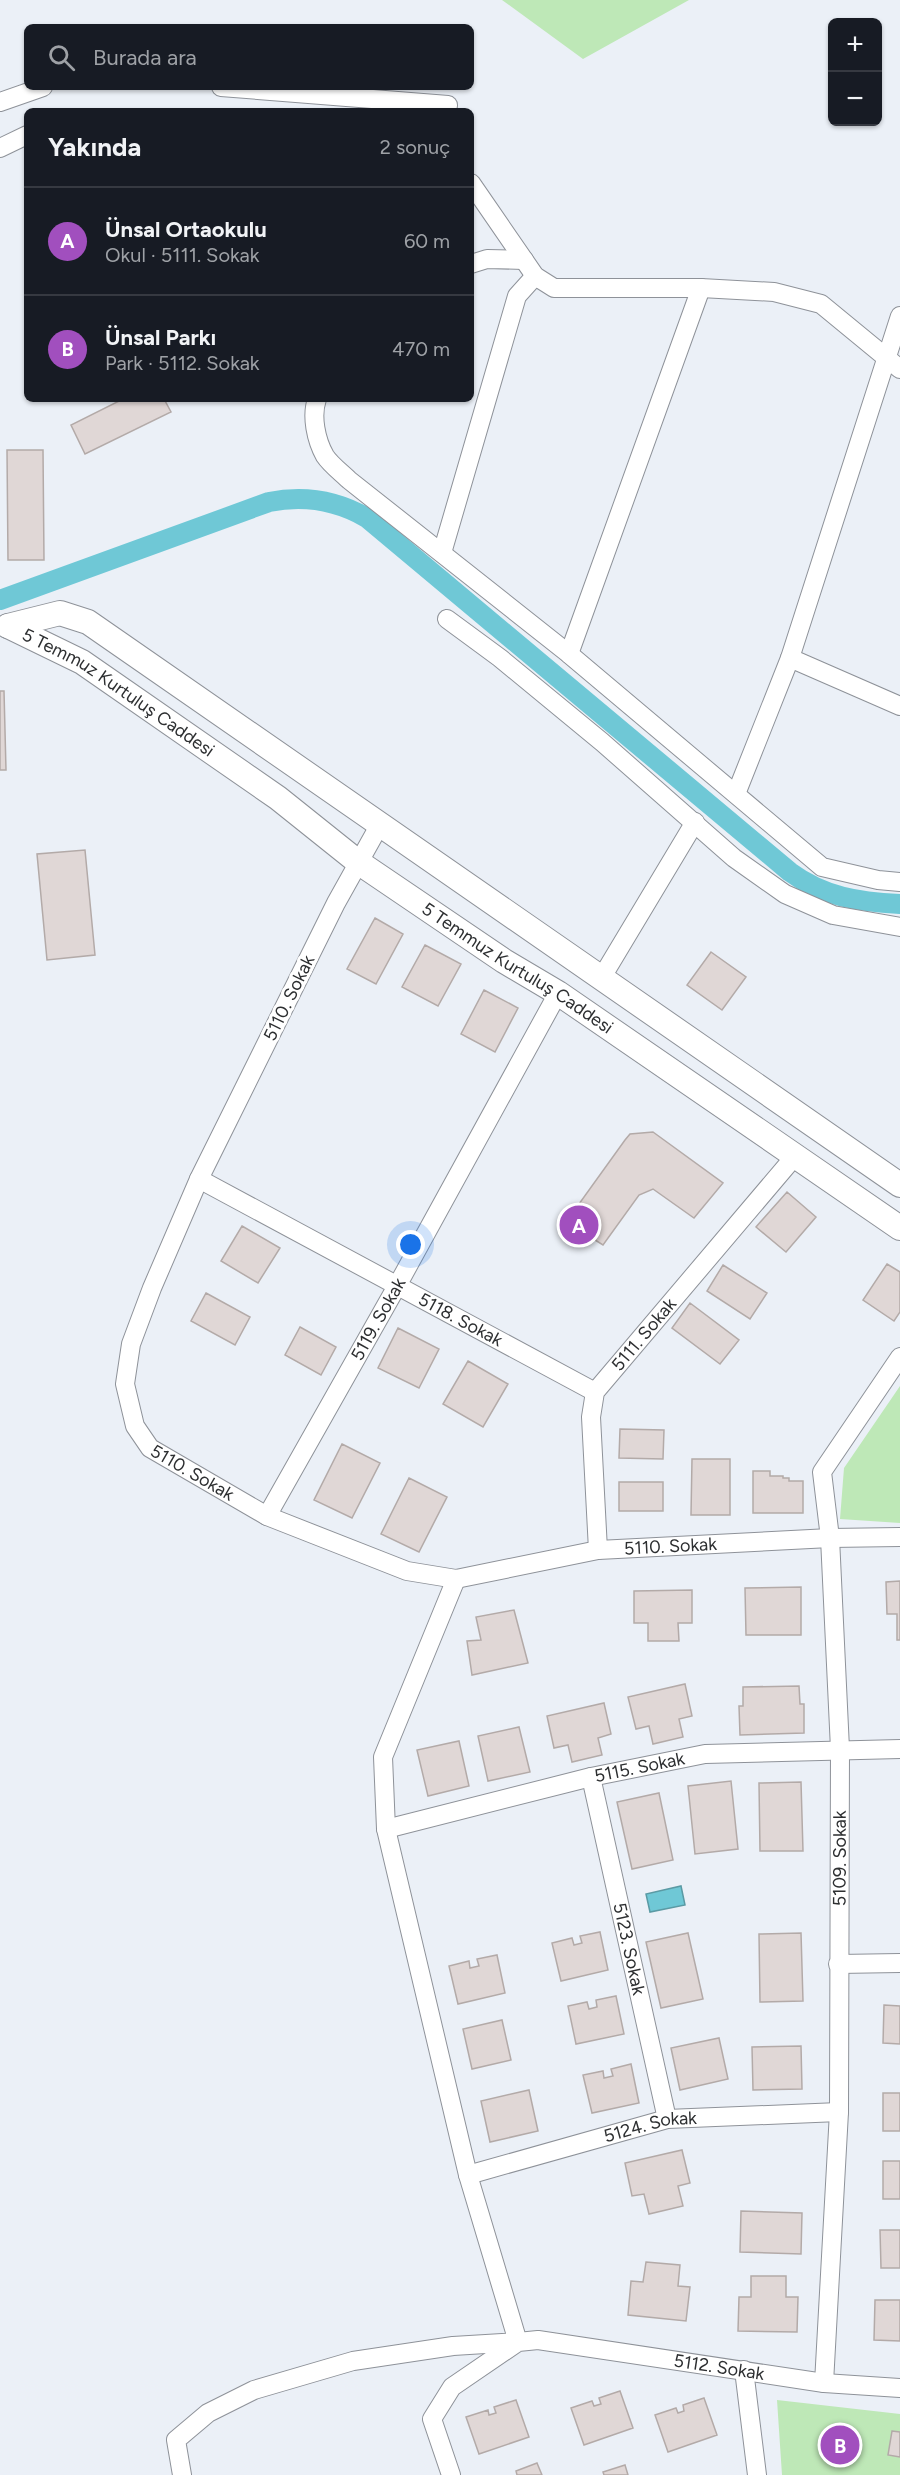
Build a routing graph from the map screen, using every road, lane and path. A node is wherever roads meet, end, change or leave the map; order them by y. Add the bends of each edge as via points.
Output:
1 (35, 90) edge
2 (259, 90) edge
3 (0, 102) edge
4 (448, 108) edge
5 (24, 136) edge
6 (0, 148) edge
7 (474, 187) edge
8 (524, 260) junction
9 (474, 263) edge
10 (535, 276) junction
11 (701, 288) junction
12 (900, 316) edge
13 (886, 356) junction
14 (900, 369) edge
15 (316, 402) edge
16 (442, 553) junction
17 (447, 619) dead end
18 (3, 625) edge
19 (569, 654) junction
20 (790, 658) junction
21 (900, 706) edge
22 (736, 794) junction
23 (695, 822) junction
24 (379, 826) junction
25 (358, 862) junction
26 (900, 882) edge
27 (900, 927) edge
28 (602, 977) junction
29 (558, 993) junction
30 (678, 1030) junction
31 (654, 1059) junction
32 (795, 1156) junction
33 (199, 1179) junction
34 (898, 1179) edge
35 (900, 1228) edge
36 (397, 1286) junction
37 (900, 1357) edge
38 (595, 1392) junction
39 (267, 1516) junction
40 (830, 1538) junction
41 (900, 1538) edge
42 (598, 1550) junction
43 (456, 1579) junction
44 (840, 1749) junction
45 (900, 1749) edge
46 (591, 1777) junction
47 (386, 1829) junction
48 (900, 1963) edge
49 (838, 1964) junction
50 (839, 2112) junction
51 (667, 2119) junction
52 (468, 2175) junction
53 (518, 2342) junction
54 (744, 2370) junction
55 (824, 2383) junction
56 (900, 2388) edge
57 (182, 2475) edge
58 (450, 2475) edge
59 (757, 2475) edge

1 - 3 street
2 - 4 street via 448,105
5 - 6 street
7 - 8 street
8 - 9 street via 487,259
8 - 10 street
10 - 11 street via 544,284 564,290
10 - 16 street via 517,296
11 - 13 street via 774,292 820,304
11 - 19 street
12 - 13 street
13 - 14 street
13 - 20 street
15 - 16 street via 316,432 325,456 349,480
16 - 19 street
17 - 23 street via 500,658
18 - 24 main road, 5 Temmuz Kurtuluş Caddesi via 60,613 88,622
18 - 25 main road, 5 Temmuz Kurtuluş Caddesi via 82,662 278,798
19 - 22 street
20 - 21 street
20 - 22 street
22 - 26 street via 822,867
23 - 27 street via 734,858 785,894 833,915
23 - 28 street
24 - 25 street, 5110. Sokak
24 - 28 main road, 5 Temmuz Kurtuluş Caddesi
25 - 29 main road, 5 Temmuz Kurtuluş Caddesi
25 - 33 street, 5110. Sokak
28 - 30 main road, 5 Temmuz Kurtuluş Caddesi
29 - 31 main road, 5 Temmuz Kurtuluş Caddesi
29 - 36 street, 5119. Sokak
30 - 31 main road
30 - 34 main road, 5 Temmuz Kurtuluş Caddesi
31 - 32 main road, 5 Temmuz Kurtuluş Caddesi
32 - 35 main road, 5 Temmuz Kurtuluş Caddesi
32 - 38 street, 5111. Sokak
33 - 36 street, 5118. Sokak
33 - 39 street, 5110. Sokak via 131,1344 125,1384 135,1426 150,1448
36 - 38 street, 5118. Sokak
36 - 39 street, 5119. Sokak
37 - 40 street, 5109. Sokak via 822,1472
38 - 42 street via 591,1417
39 - 43 street, 5110. Sokak via 407,1571
40 - 41 street, 5110. Sokak
40 - 42 street, 5110. Sokak
40 - 44 street, 5109. Sokak
42 - 43 street, 5110. Sokak
43 - 47 street via 383,1757
44 - 45 street, 5115. Sokak
44 - 46 street, 5115. Sokak via 705,1754
44 - 49 street, 5109. Sokak
46 - 47 street, 5115. Sokak
46 - 51 street, 5123. Sokak
47 - 52 street
48 - 49 street
49 - 50 street, 5109. Sokak
50 - 51 street, 5124. Sokak
50 - 55 street, 5109. Sokak
51 - 52 street, 5124. Sokak
52 - 53 street
53 - 54 street, 5112. Sokak via 538,2340
53 - 57 street, 5112. Sokak via 453,2346 353,2361 254,2390 208,2413 176,2440
53 - 58 street via 452,2387 432,2419
54 - 55 street, 5112. Sokak
54 - 59 street
55 - 56 street, 5112. Sokak

